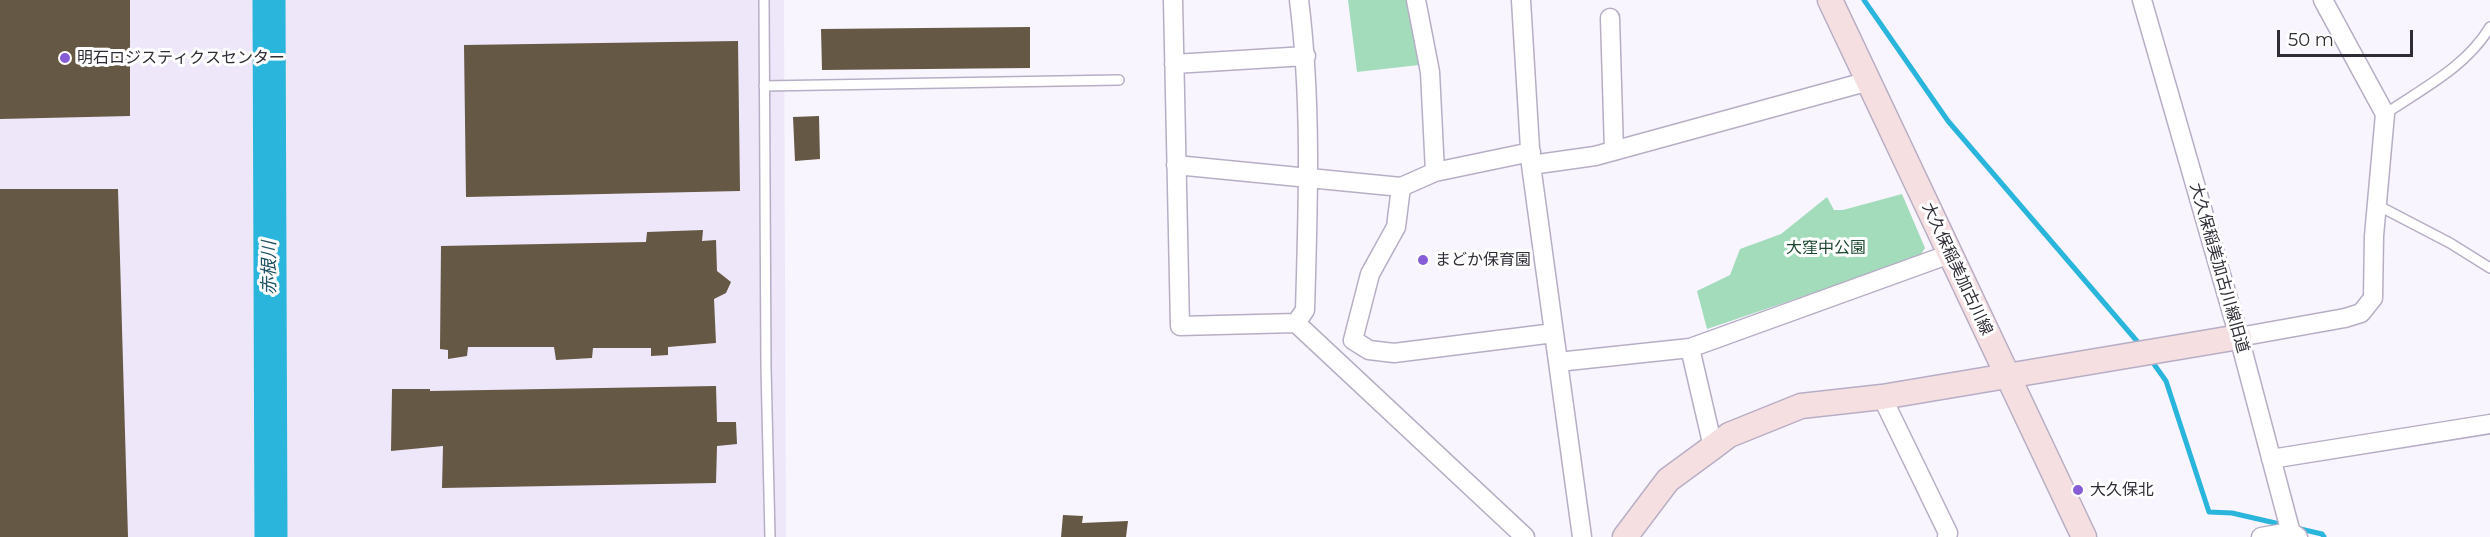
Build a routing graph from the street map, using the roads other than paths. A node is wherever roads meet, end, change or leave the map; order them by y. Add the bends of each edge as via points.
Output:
1 (765, 0) edge
2 (1173, 0) edge
3 (1299, 0) edge
4 (1416, 0) edge
5 (1521, 0) edge
6 (1830, 0) edge
7 (2142, 0) edge
8 (2323, 0) edge
9 (1610, 18) dead end
10 (2490, 27) edge
11 (1306, 56) junction
12 (1174, 64) junction
13 (1119, 80) dead end
14 (1869, 81) junction
15 (764, 86) junction
16 (2385, 114) junction
17 (1614, 151) junction
18 (1531, 159) junction
19 (1176, 165) junction
20 (1435, 172) junction
21 (1308, 178) junction
22 (1401, 187) junction
23 (2377, 205) junction
24 (1950, 254) junction
25 (2490, 268) edge
26 (1296, 323) junction
27 (1554, 333) junction
28 (2239, 338) junction
29 (1690, 348) junction
30 (1369, 350) junction
31 (1558, 362) junction
32 (1347, 371) junction
33 (2007, 374) junction
34 (1882, 397) junction
35 (2490, 424) edge
36 (1713, 447) junction
37 (2271, 459) junction
38 (2294, 535) edge
39 (770, 537) edge
40 (1525, 537) edge
41 (1582, 537) edge
42 (1625, 537) edge
43 (1947, 537) edge
44 (2084, 537) edge
45 (2261, 537) edge

1 - 15 lane
2 - 12 street
3 - 11 street
4 - 20 street via 1430,72
5 - 18 street
6 - 14 street, 大久保稲美加古川線
7 - 28 street, 大久保稲美加古川線旧道
8 - 16 street
9 - 17 street
10 - 16 lane via 2479,45 2461,62
11 - 12 street
11 - 21 street
12 - 19 street
13 - 15 lane
14 - 17 street
14 - 24 street, 大久保稲美加古川線
15 - 39 lane
16 - 23 street
17 - 18 street
18 - 20 street
18 - 27 street
19 - 21 street
19 - 26 street via 1179,326
20 - 22 street
21 - 22 street
21 - 26 street via 1305,310
22 - 30 street via 1396,227 1370,274 1353,340
23 - 25 lane
23 - 28 street via 2373,298 2361,314
24 - 29 street
24 - 33 street, 大久保稲美加古川線
26 - 32 street
27 - 30 street via 1394,353
27 - 31 street
28 - 33 street
28 - 37 street, 大久保稲美加古川線旧道
29 - 31 street
29 - 36 street
30 - 32 street
31 - 41 street
32 - 40 street
33 - 34 street
33 - 44 street, 大久保稲美加古川線
34 - 36 street via 1802,406 1729,435
34 - 43 street
35 - 37 street
36 - 42 street via 1668,480
37 - 38 street, 大久保稲美加古川線旧道
38 - 45 street

